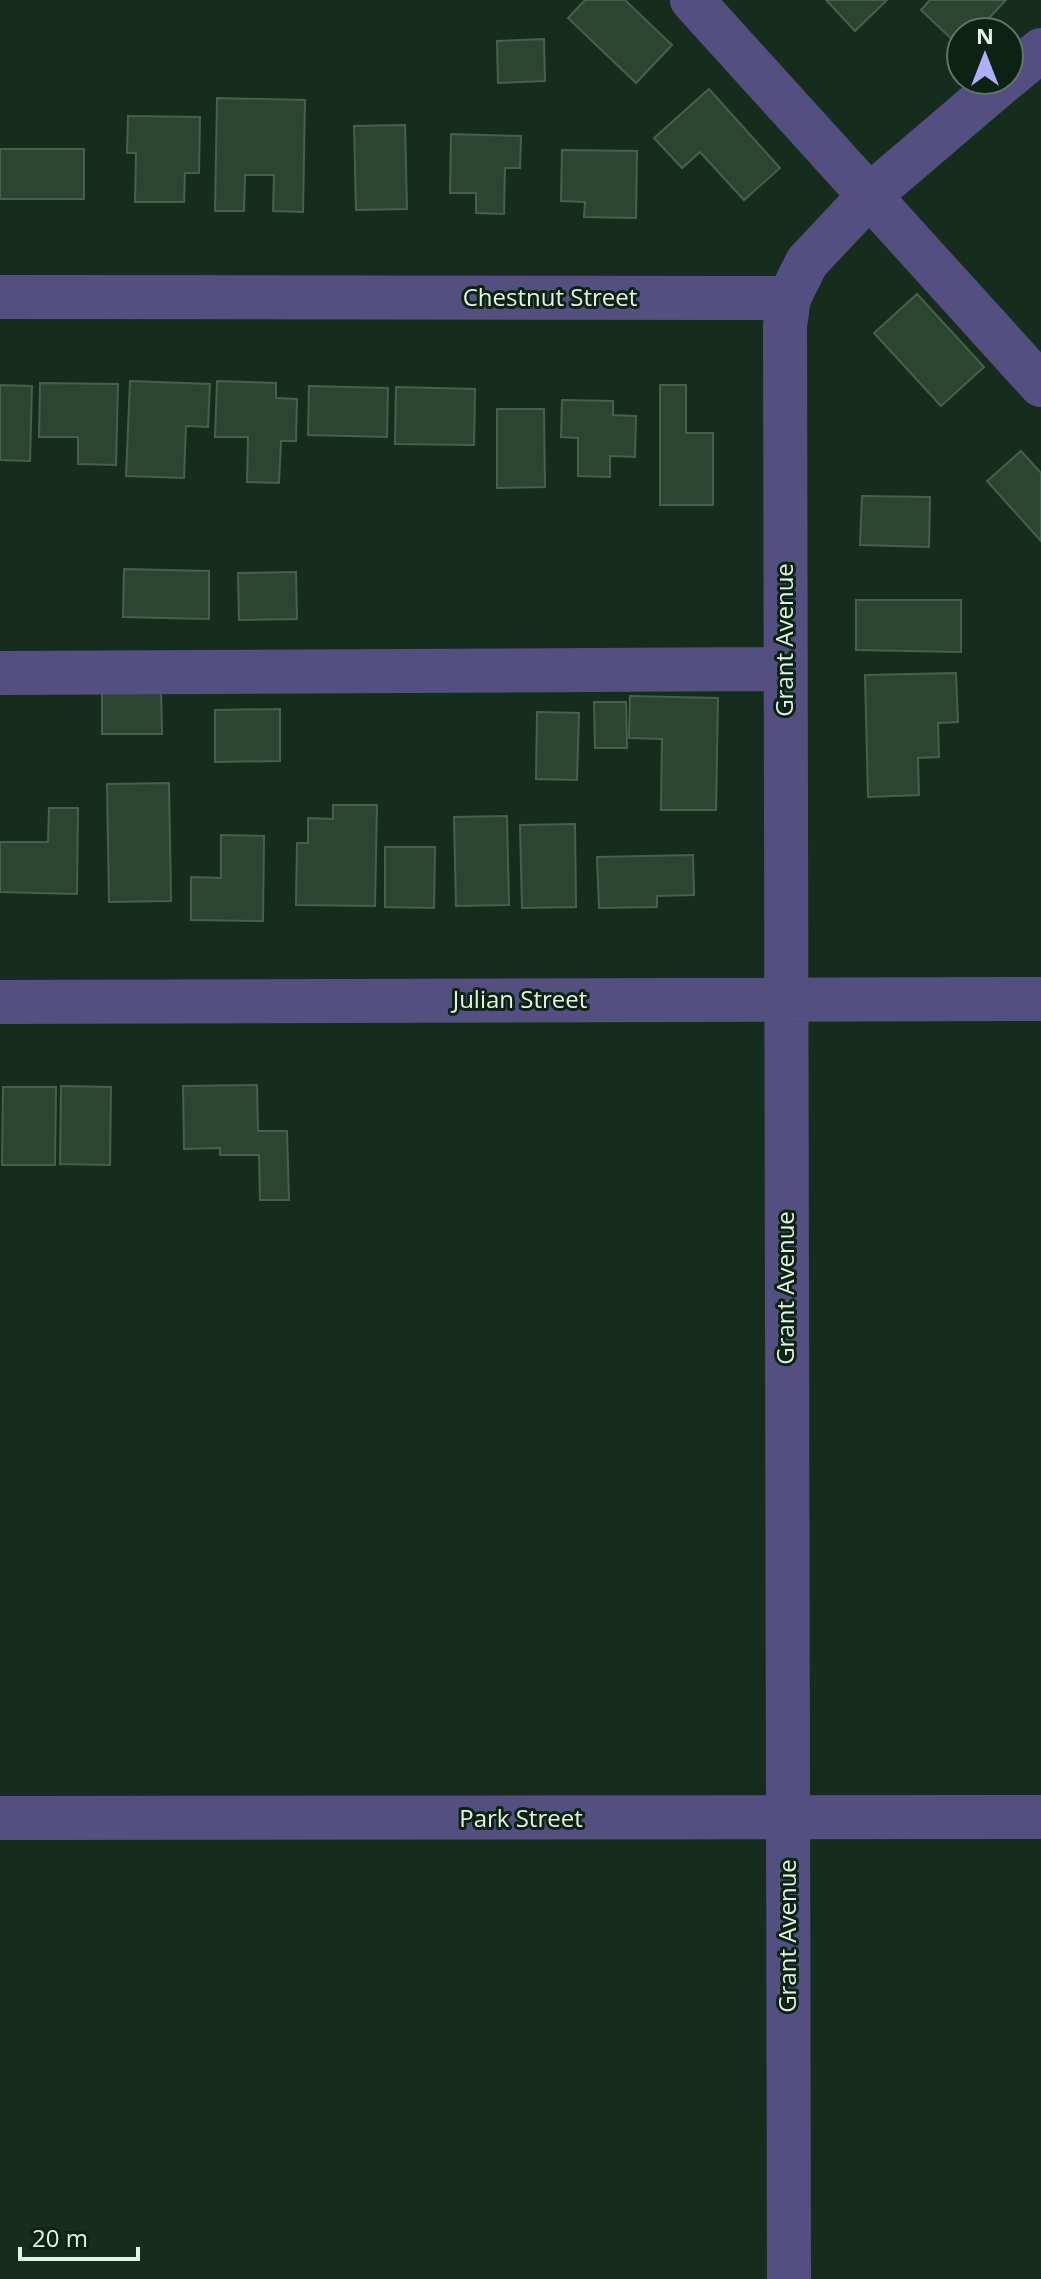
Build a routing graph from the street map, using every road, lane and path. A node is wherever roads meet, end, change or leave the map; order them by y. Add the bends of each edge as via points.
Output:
1 (692, 0) edge
2 (1041, 50) edge
3 (1025, 63) edge
4 (986, 96) edge
5 (869, 196) junction
6 (0, 297) edge
7 (789, 298) junction
8 (1041, 385) edge
9 (785, 669) junction
10 (0, 673) edge
11 (785, 999) junction
12 (1041, 999) edge
13 (0, 1002) edge
14 (788, 1816) junction
15 (1041, 1817) edge
16 (0, 1818) edge
17 (789, 2279) edge

1 - 5 street
2 - 3 street
4 - 5 street
5 - 7 street via 807,262
5 - 8 street
6 - 7 street, Chestnut Street
7 - 9 street, Grant Avenue via 784,354
9 - 10 street
9 - 11 street, Grant Avenue
11 - 12 street, Julian Street
11 - 13 street, Julian Street
11 - 14 street, Grant Avenue
14 - 15 street, Park Street
14 - 16 street, Park Street
14 - 17 street, Grant Avenue

